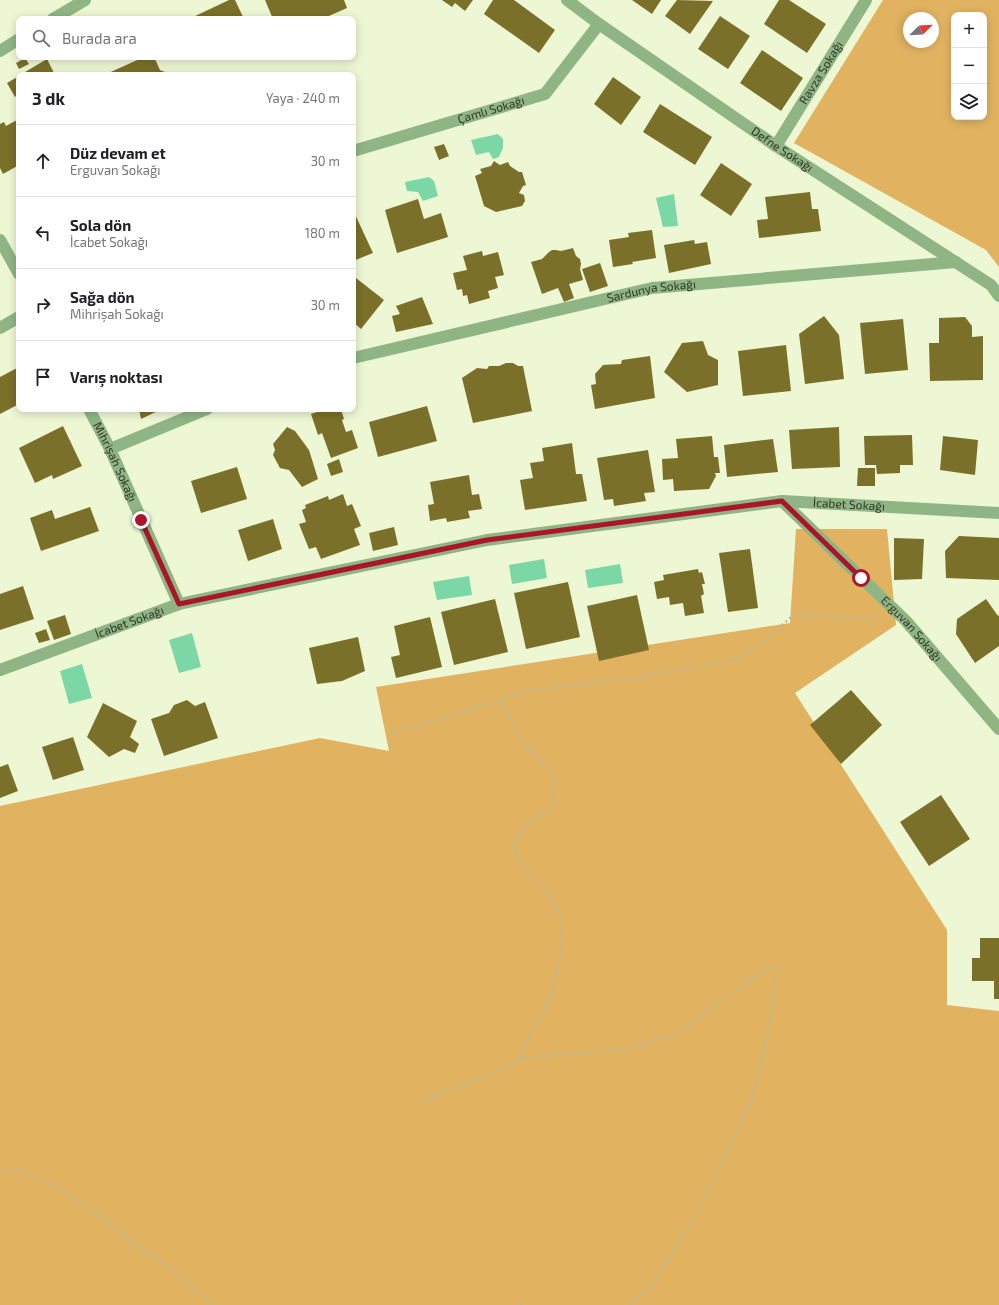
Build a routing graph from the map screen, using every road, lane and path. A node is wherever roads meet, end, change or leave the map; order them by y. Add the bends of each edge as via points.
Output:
1 (85, 0) edge
2 (568, 0) edge
3 (866, 0) edge
4 (58, 16) edge
5 (599, 24) junction
6 (16, 42) edge
7 (0, 51) edge
8 (776, 146) junction
9 (356, 150) edge
10 (0, 240) edge
11 (956, 262) junction
12 (16, 269) edge
13 (999, 296) edge
14 (16, 319) edge
15 (0, 328) edge
16 (356, 357) edge
17 (91, 412) edge
18 (200, 412) edge
19 (110, 449) junction
20 (782, 501) junction
21 (999, 513) edge
22 (179, 604) junction
23 (906, 622) junction
24 (0, 670) edge
25 (499, 701) junction
26 (999, 729) edge
27 (392, 733) dead end
28 (518, 1059) junction
29 (422, 1102) dead end
30 (0, 1171) edge
31 (215, 1305) edge
32 (629, 1305) edge

1 - 4 street
2 - 5 street, Defne Sokağı
3 - 8 street, Ravza Sokağı
5 - 8 street, Defne Sokağı
5 - 9 street, Çamlı Sokağı via 545,94
6 - 7 street
8 - 11 street, Defne Sokağı
10 - 12 street
11 - 13 street, Defne Sokağı via 991,285
11 - 16 street, Sardunya Sokağı via 652,288
14 - 15 street
17 - 19 street, Mihrişah Sokağı
18 - 19 street
19 - 22 street, Mihrişah Sokağı
20 - 21 street, İcabet Sokağı
20 - 22 street, İcabet Sokağı via 487,540
20 - 23 street, Erguvan Sokağı
22 - 24 street, İcabet Sokağı
23 - 25 path via 798,615 790,618 765,640 736,659 628,679 522,692
23 - 26 street, Erguvan Sokağı
25 - 27 path
25 - 28 path via 524,744 552,772 553,806 533,820 514,840 516,858 550,896 560,919 562,945 551,997
28 - 29 path via 488,1076
28 - 32 path via 628,1049 653,1040 673,1037 761,972 771,966 777,969 774,1006 753,1097 694,1216 653,1284
30 - 31 path via 20,1170 62,1189

